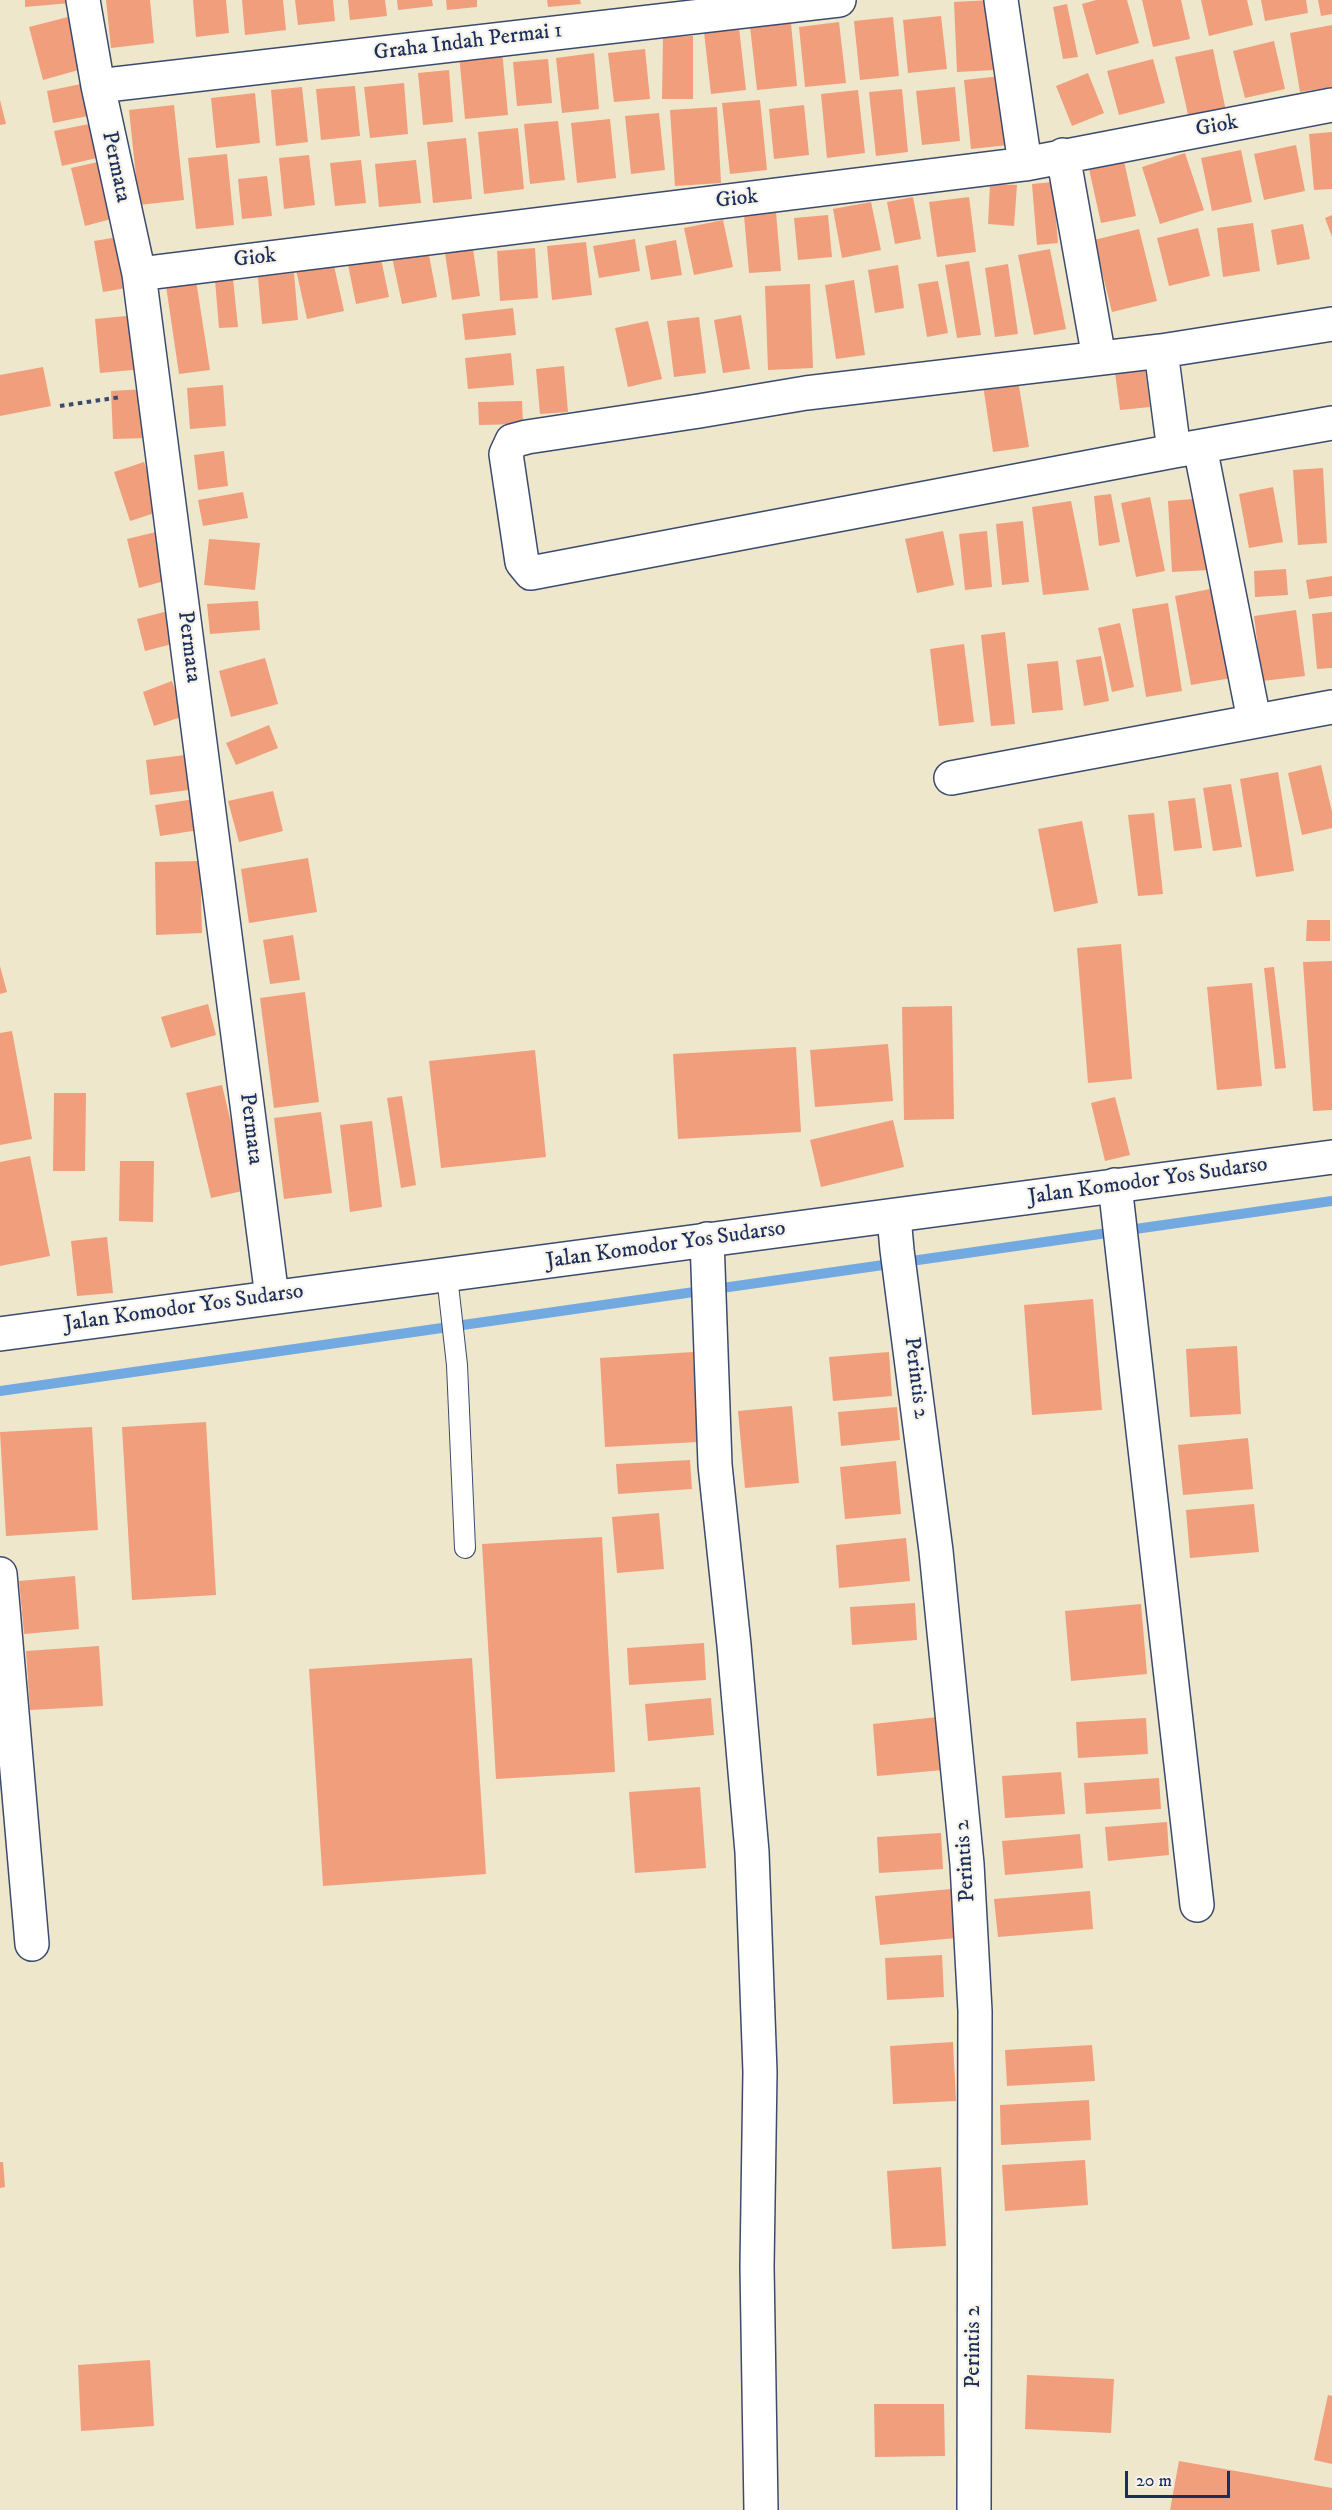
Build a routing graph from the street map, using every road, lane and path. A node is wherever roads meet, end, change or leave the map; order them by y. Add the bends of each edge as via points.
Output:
1 (83, 0) edge
2 (839, 0) edge
3 (1001, 0) edge
4 (98, 86) junction
5 (1332, 105) edge
6 (1063, 155) junction
7 (1025, 164) junction
8 (139, 274) junction
9 (1332, 324) edge
10 (1161, 351) junction
11 (1099, 358) junction
12 (155, 392) junction
13 (60, 406) dead end
14 (1332, 423) edge
15 (1187, 449) junction
16 (1332, 707) edge
17 (1254, 720) junction
18 (951, 778) dead end
19 (1332, 1157) edge
20 (1114, 1185) junction
21 (894, 1217) junction
22 (707, 1239) junction
23 (448, 1287) junction
24 (272, 1297) junction
25 (0, 1334) edge
26 (465, 1548) dead end
27 (0, 1574) edge
28 (1197, 1905) dead end
29 (32, 1944) dead end
30 (761, 2510) edge
31 (974, 2510) edge

1 - 4 street, Permata
2 - 4 street, Graha Indah Permai 1
3 - 7 street
4 - 8 street, Permata
5 - 6 street, Giok
6 - 7 street, Giok
6 - 11 street
7 - 8 street, Giok
8 - 12 street, Permata
9 - 10 street
10 - 11 street
10 - 15 street
11 - 15 street via 806,393 512,441 506,454 522,562 531,573
12 - 13 path
12 - 24 street, Permata
14 - 15 street
15 - 17 street
16 - 17 street
17 - 18 street
19 - 20 street, Jalan Komodor Yos Sudarso
20 - 21 street, Jalan Komodor Yos Sudarso
20 - 28 street
21 - 22 street, Jalan Komodor Yos Sudarso
21 - 31 street, Perintis 2 via 936,1551 969,1909 975,2011
22 - 23 street, Jalan Komodor Yos Sudarso
22 - 30 street via 715,1465 752,1852 760,2072 757,2266
23 - 24 street, Jalan Komodor Yos Sudarso
23 - 26 lane via 457,1365
24 - 25 street, Jalan Komodor Yos Sudarso
27 - 29 street

